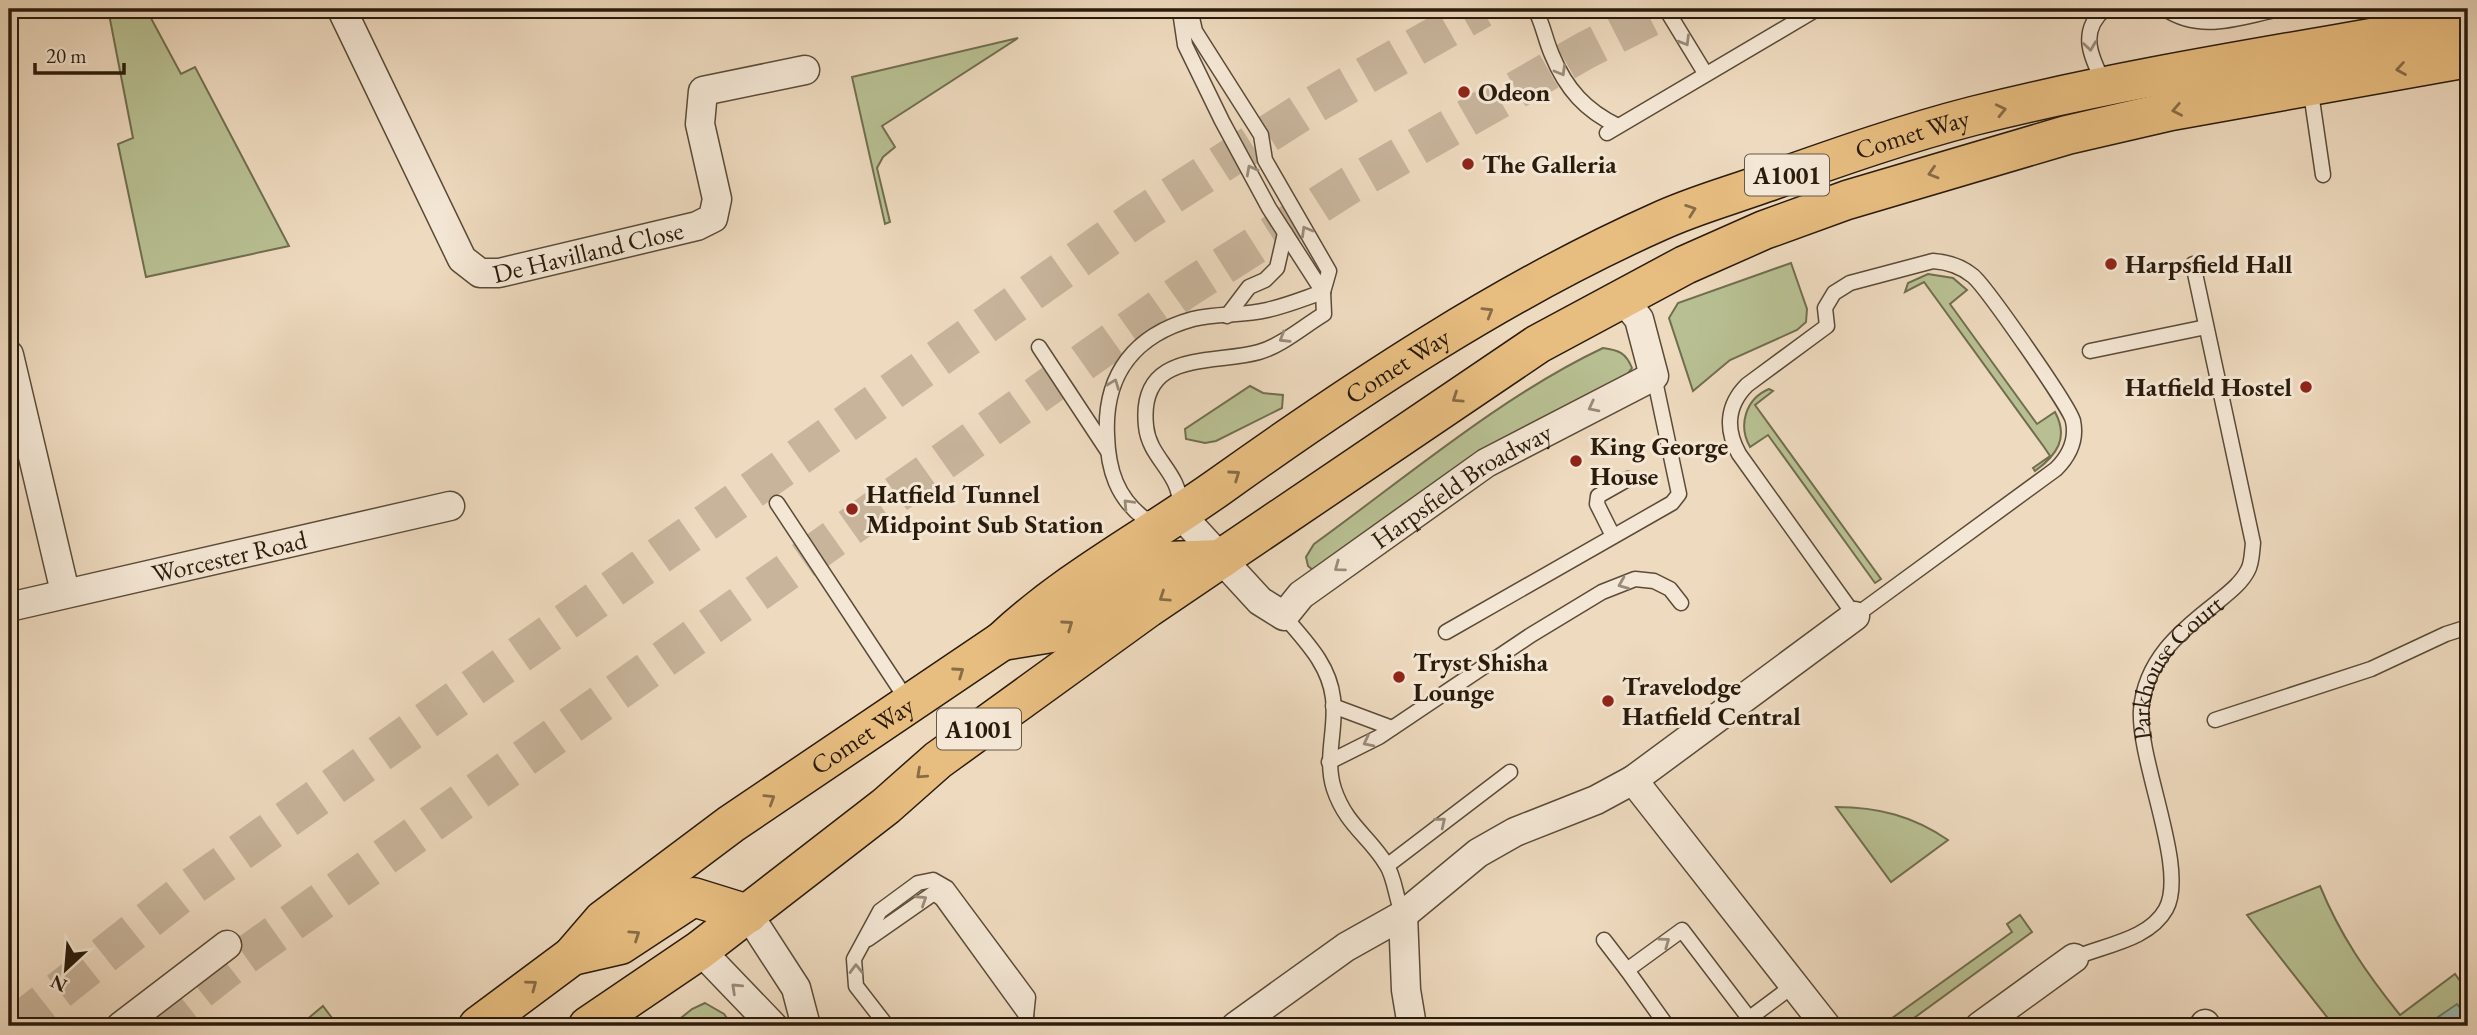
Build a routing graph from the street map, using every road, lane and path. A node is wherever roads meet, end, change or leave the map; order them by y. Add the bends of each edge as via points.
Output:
1 (1184, 9) edge
2 (1190, 9) edge
3 (1535, 9) edge
4 (1666, 9) edge
5 (1817, 9) edge
6 (2105, 9) edge
7 (2165, 9) edge
8 (2227, 9) edge
9 (2281, 9) edge
10 (344, 10) edge
11 (2262, 12) junction
12 (2468, 22) edge
13 (2468, 58) edge
14 (805, 69) dead end
15 (1705, 73) junction
16 (2310, 85) junction
17 (2105, 86) junction
18 (2323, 175) dead end
19 (1285, 233) junction
20 (2193, 264) dead end
21 (1323, 292) junction
22 (1622, 298) junction
23 (1227, 316) junction
24 (2207, 327) junction
25 (1039, 347) dead end
26 (2090, 351) dead end
27 (9, 355) edge
28 (1654, 376) junction
29 (1108, 451) junction
30 (1628, 479) dead end
31 (777, 503) dead end
32 (450, 506) dead end
33 (1180, 514) junction
34 (1613, 536) junction
35 (1221, 559) junction
36 (65, 592) junction
37 (1681, 603) dead end
38 (9, 607) edge
39 (1284, 616) junction
40 (1856, 616) junction
41 (2468, 627) edge
42 (1446, 632) dead end
43 (1002, 641) junction
44 (910, 706) junction
45 (1333, 706) junction
46 (2215, 720) dead end
47 (1392, 728) junction
48 (1329, 762) junction
49 (1510, 772) dead end
50 (1633, 780) junction
51 (714, 837) junction
52 (1388, 865) junction
53 (693, 897) junction
54 (748, 914) junction
55 (1403, 915) junction
56 (1604, 940) dead end
57 (226, 945) dead end
58 (700, 950) junction
59 (572, 956) junction
60 (2074, 958) joint
61 (1626, 970) junction
62 (1794, 985) junction
63 (1025, 1020) edge
64 (1748, 1024) edge
65 (121, 1026) edge
66 (478, 1026) edge
67 (588, 1026) edge
68 (772, 1026) edge
69 (806, 1026) edge
70 (887, 1026) edge
71 (1236, 1026) edge
72 (1412, 1026) edge
73 (1667, 1026) edge
74 (1826, 1026) edge
75 (1980, 1026) edge

19 -> 1 lane via 1185,45
21 -> 2 lane via 1329,271 1265,160 1261,135 1195,32
3 -> 15 lane via 1569,85 1591,113 1613,130
4 -> 15 lane
5 - 15 lane
6 -> 17 lane via 2091,23 2088,38
7 - 11 lane via 2192,21 2214,23
8 - 11 lane
9 - 11 lane
10 - 14 street, De Havilland Close via 462,259 480,273 511,270 697,226 713,218 717,198 700,124 703,91
12 - 17 main road, Comet Way / A1001
13 -> 16 main road, Comet Way / A1001
16 - 18 lane
16 -> 22 main road, Comet Way / A1001 via 2158,114 1961,164 1764,230
33 -> 17 main road, Comet Way / A1001 via 1361,387 1522,291 1659,221 1815,165 1970,117
19 - 21 lane
19 - 23 lane via 1277,268 1249,287
20 - 24 lane, Parkhouse Court
21 - 23 lane via 1268,310
21 -> 33 lane via 1324,314 1260,352 1183,363 1161,377 1153,389 1146,409 1147,432 1181,490
22 - 28 street via 1639,320
22 -> 35 main road, Comet Way / A1001 via 1538,344
29 -> 23 lane via 1110,397 1128,355 1149,336 1194,319
24 - 26 lane
24 - 60 lane, Parkhouse Court via 2253,543 2249,568 2232,589 2182,630 2149,676 2141,709 2143,740 2171,869 2172,891 2166,909 2137,937
25 - 29 lane
27 - 36 street
28 - 34 lane via 1679,494 1672,503
28 -> 39 street, Harpsfield Broadway via 1486,463 1301,595
33 -> 29 lane via 1145,519 1130,508 1119,494
30 - 34 lane via 1598,496 1597,504
31 - 44 lane
32 - 36 street, Worcester Road
33 - 35 street
33 - 43 main road, Comet Way / A1001 via 1039,606
34 - 42 lane
35 - 39 street via 1260,601
43 -> 35 main road, A1001 via 1058,632 1167,561
35 -> 54 main road, Comet Way / A1001 via 938,760 887,806
36 - 38 street, Worcester Road
37 -> 47 lane via 1671,589 1654,580 1635,579 1602,592
39 - 45 lane via 1318,656 1328,677
40 - 40 lane via 1738,454 1729,431 1732,405 1747,384 1827,326 1825,308 1842,287 1919,263 1948,262 1975,278 2069,410 2073,441 2056,469
40 - 50 street
41 - 46 lane via 2371,669
44 -> 43 main road, Comet Way / A1001
51 -> 44 main road, Comet Way / A1001
45 - 47 lane
45 - 48 lane
47 -> 48 lane
48 - 52 lane via 1334,789 1347,817
52 -> 49 lane
50 - 55 street via 1478,853
50 - 62 street
51 - 53 main road
51 - 59 main road, Comet Way / A1001 via 603,920
52 - 55 lane
53 - 54 main road
53 - 58 main road
59 -> 53 main road, A1001 via 620,945
54 - 58 main road, Comet Way / A1001
54 - 69 street via 796,988
55 - 71 street via 1336,954
55 - 72 street
56 - 61 lane
57 - 65 street
58 - 67 main road, Comet Way / A1001
68 -> 58 street
66 -> 59 main road, Comet Way / A1001
60 - 75 street, Parkhouse Court
61 -> 64 lane via 1682,930
61 - 73 lane
62 - 64 lane
62 - 74 street
70 -> 63 lane via 856,986 854,959 867,940 934,893

